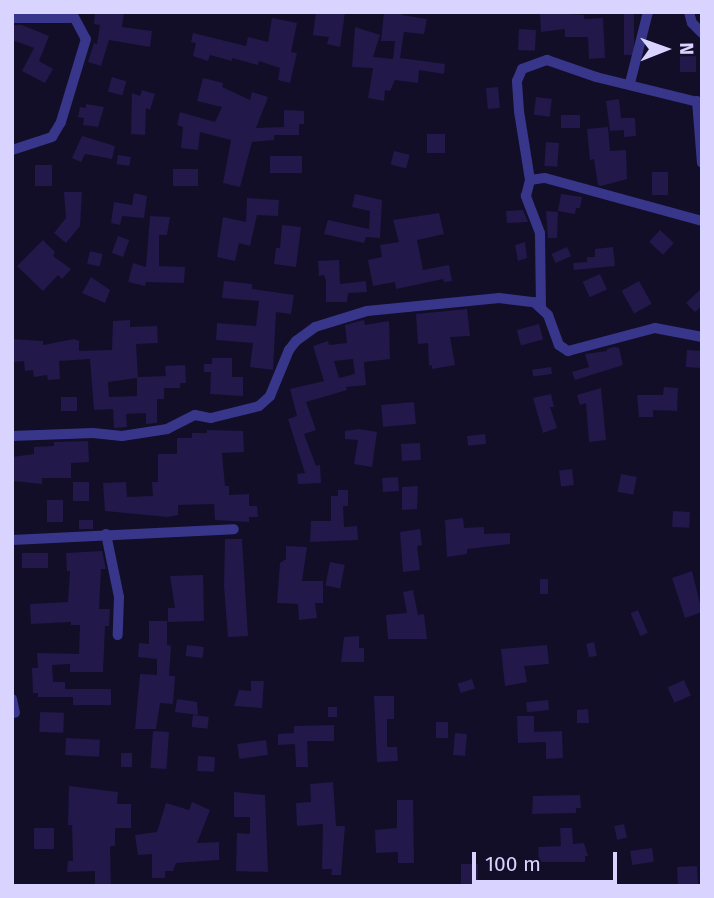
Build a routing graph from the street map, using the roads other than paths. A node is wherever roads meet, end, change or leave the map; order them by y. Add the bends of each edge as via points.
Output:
1 (648, 12) edge
2 (689, 12) edge
3 (70, 15) edge
4 (12, 18) edge
5 (702, 33) edge
6 (630, 83) junction
7 (699, 102) edge
8 (12, 150) edge
9 (702, 163) edge
10 (530, 180) junction
11 (702, 221) edge
12 (541, 307) junction
13 (702, 337) edge
14 (12, 436) edge
15 (234, 528) dead end
16 (106, 534) junction
17 (12, 540) edge
18 (118, 635) dead end
19 (12, 699) edge
20 (15, 712) dead end

1 - 6 street
2 - 5 street
3 - 4 street
3 - 8 street via 86,39 61,122 52,137
6 - 7 street
6 - 10 street via 547,60 522,69 517,81 519,111
7 - 9 street
10 - 11 street via 545,178
10 - 12 street via 526,196 540,233
12 - 13 street via 559,345 568,351 656,328
12 - 14 street via 534,302 481,299 367,311 315,327 296,341 270,396 259,407 211,418 195,415 167,429 122,436
15 - 16 street
16 - 17 street
16 - 18 street via 119,597
19 - 20 street

